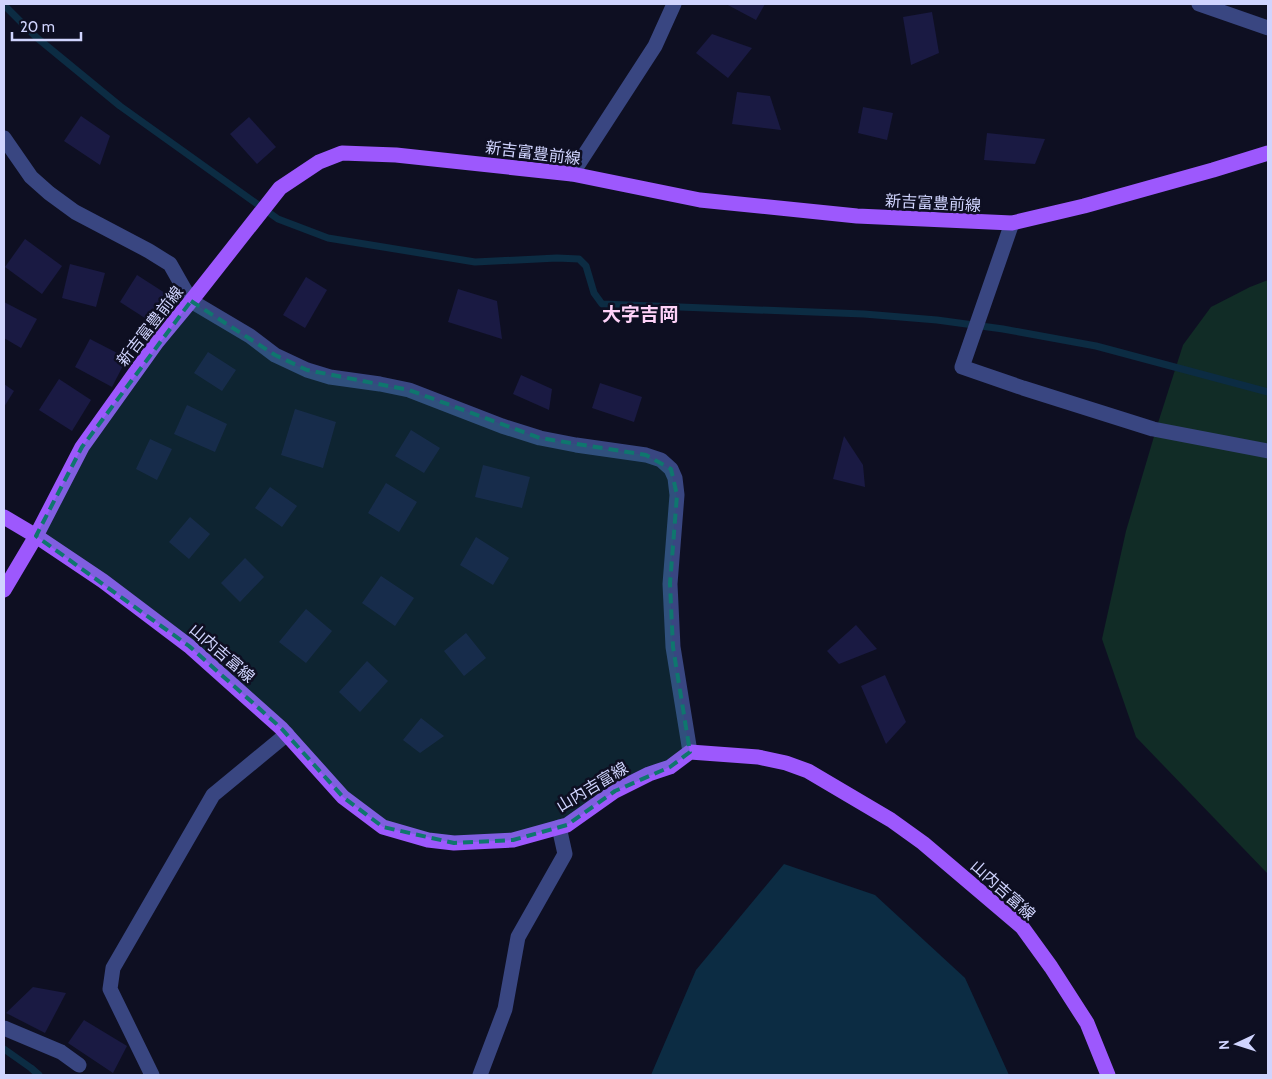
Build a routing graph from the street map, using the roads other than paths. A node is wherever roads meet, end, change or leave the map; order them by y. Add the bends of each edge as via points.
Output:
1 (674, 4) edge
2 (1200, 4) edge
3 (1268, 28) edge
4 (4, 138) edge
5 (1268, 153) edge
6 (572, 174) junction
7 (1012, 223) junction
8 (191, 301) junction
9 (1268, 451) edge
10 (4, 517) edge
11 (36, 536) junction
12 (4, 590) edge
13 (287, 734) junction
14 (690, 752) junction
15 (560, 827) junction
16 (4, 1028) edge
17 (79, 1065) dead end
18 (151, 1075) edge
19 (480, 1075) edge
20 (1108, 1075) edge

1 - 6 street via 655,46
2 - 3 street
4 - 8 street via 31,177 49,194 75,212 170,264
5 - 7 main road, 新吉富豊前線
6 - 7 main road, 新吉富豊前線 via 700,200 857,216
6 - 8 main road, 新吉富豊前線 via 396,155 342,153 319,162 280,188
7 - 9 street via 962,367 1153,429
8 - 11 main road, 新吉富豊前線 via 157,342 82,446
8 - 14 street via 275,355 307,370 409,390 540,438 646,455 661,460 671,469 676,495 670,584 673,648
10 - 11 main road, 山内吉富線
11 - 12 main road, 新吉富豊前線
11 - 13 main road, 山内吉富線 via 103,581 189,646
13 - 15 main road, 山内吉富線 via 343,797 383,827 428,840 454,843 513,840
13 - 18 street via 213,795 114,968 110,988
14 - 15 main road, 山内吉富線 via 670,767 615,791
14 - 20 main road, 山内吉富線 via 758,757 786,763 808,772 891,820 923,843 1022,927 1087,1023
15 - 19 street via 565,854 518,938 505,1009
16 - 17 street via 61,1052

